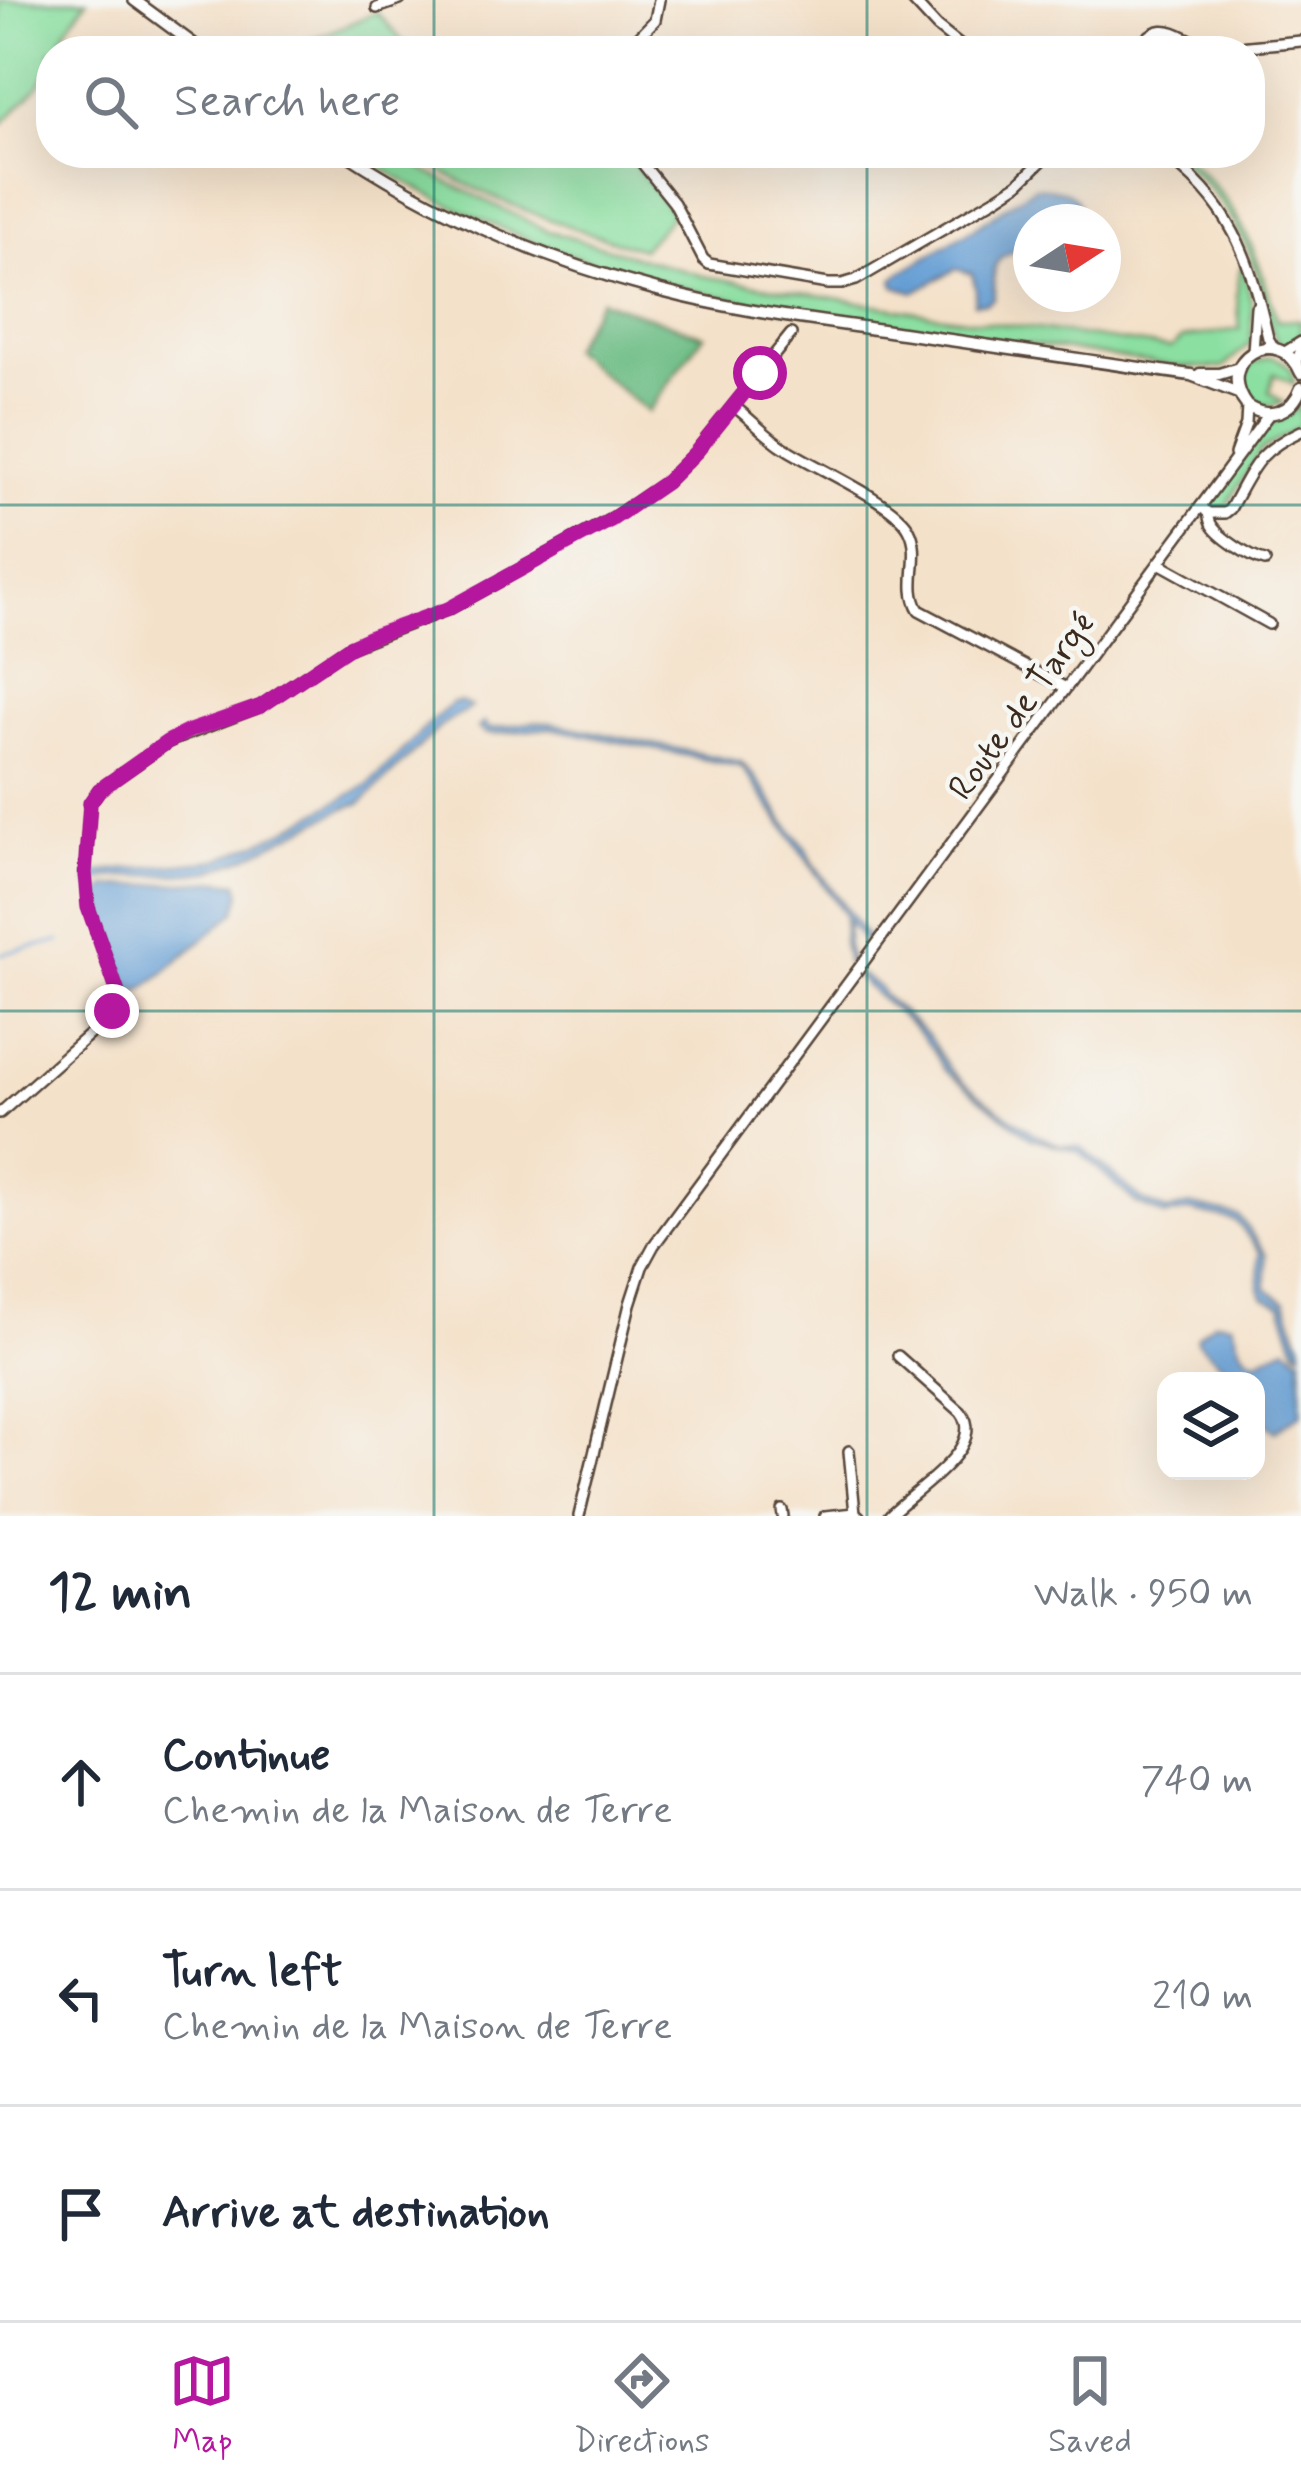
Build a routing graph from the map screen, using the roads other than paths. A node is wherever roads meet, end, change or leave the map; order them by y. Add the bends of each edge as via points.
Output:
1 (134, 0) edge
2 (400, 0) edge
3 (659, 0) edge
4 (912, 0) edge
5 (376, 8) dead end
6 (183, 36) edge
7 (640, 36) edge
8 (948, 36) edge
9 (1149, 36) edge
10 (1180, 36) edge
11 (1301, 41) edge
12 (1265, 44) edge
13 (371, 168) edge
14 (646, 168) edge
15 (1034, 168) edge
16 (1181, 168) edge
17 (1256, 290) junction
18 (791, 334) dead end
19 (1280, 350) junction
20 (1252, 352) junction
21 (1300, 357) edge
22 (1238, 368) junction
23 (1191, 375) junction
24 (1238, 393) junction
25 (1300, 395) edge
26 (735, 406) junction
27 (1247, 406) junction
28 (1269, 414) junction
29 (1301, 431) edge
30 (1232, 464) junction
31 (1205, 509) junction
32 (1265, 561) dead end
33 (1159, 563) junction
34 (1269, 624) dead end
35 (1066, 688) junction
36 (0, 1113) edge
37 (898, 1357) dead end
38 (850, 1450) dead end
39 (857, 1515) edge
40 (579, 1516) edge
41 (825, 1516) edge
42 (889, 1516) edge

1 - 6 main road
2 - 5 street
3 - 7 street via 655,20
4 - 8 street
9 - 10 street via 1164,29
11 - 12 street
13 - 23 main road via 479,226 662,292
14 - 15 street via 709,264 828,284 856,280
16 - 17 street via 1224,215
17 - 19 street via 1268,338
17 - 20 street
18 - 26 street
19 - 20 main road
19 - 21 main road
20 - 22 main road
22 - 23 main road
22 - 24 main road
23 - 24 main road
24 - 27 main road
25 - 28 main road
26 - 35 street via 778,445 898,514 915,547 919,610
26 - 36 street via 666,482 611,520 469,599 349,647 261,706 167,742 99,790 90,803 86,886 118,993 100,1025
27 - 28 main road
27 - 30 street, Route de Targé
28 - 30 street, Route de Targé
29 - 31 street via 1256,461 1230,509
30 - 31 street, Route de Targé
31 - 32 street via 1211,525
31 - 33 street, Route de Targé
33 - 34 street
33 - 35 street, Route de Targé
35 - 40 street, Route de Targé via 647,1256
37 - 42 street via 961,1412 969,1429 945,1467
38 - 39 street
39 - 41 street

